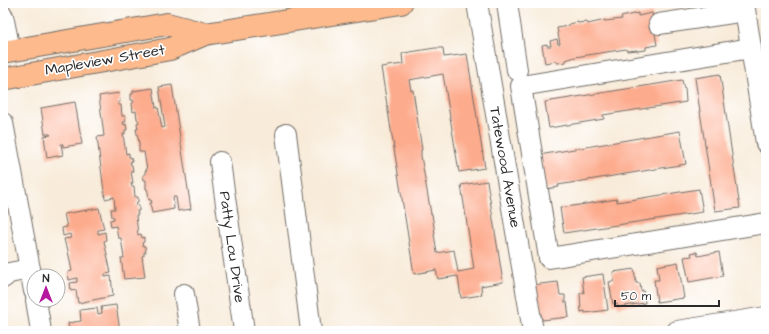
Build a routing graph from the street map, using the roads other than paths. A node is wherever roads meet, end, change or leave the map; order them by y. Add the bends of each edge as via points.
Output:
1 (401, 3) edge
2 (477, 3) edge
3 (507, 3) edge
4 (344, 7) edge
5 (745, 7) edge
6 (3, 16) edge
7 (659, 24) dead end
8 (205, 34) junction
9 (751, 48) junction
10 (6, 51) edge
11 (517, 70) dead end
12 (3, 79) edge
13 (3, 123) edge
14 (286, 134) dead end
15 (766, 143) edge
16 (220, 162) dead end
17 (766, 223) edge
18 (30, 268) edge
19 (26, 270) edge
20 (3, 278) edge
21 (184, 294) dead end
22 (37, 308) edge
23 (759, 322) edge
24 (706, 329) edge
25 (41, 331) edge
26 (190, 331) edge
27 (244, 331) edge
28 (311, 331) edge
29 (533, 331) edge
30 (677, 331) edge

1 - 4 main road, Mapleview Street
2 - 29 street, Tatewood Avenue
3 - 11 street
4 - 8 main road, Mapleview Street
5 - 7 street
5 - 9 street
6 - 10 street
8 - 10 main road, Mapleview Street via 168,24
8 - 12 main road, Mapleview Street via 170,49
9 - 15 street
9 - 17 street via 521,86 549,258
13 - 18 street
14 - 28 street
16 - 27 street, Patty Lou Drive
19 - 20 street via 8,273
21 - 26 street
22 - 25 street
23 - 24 street
24 - 30 street

